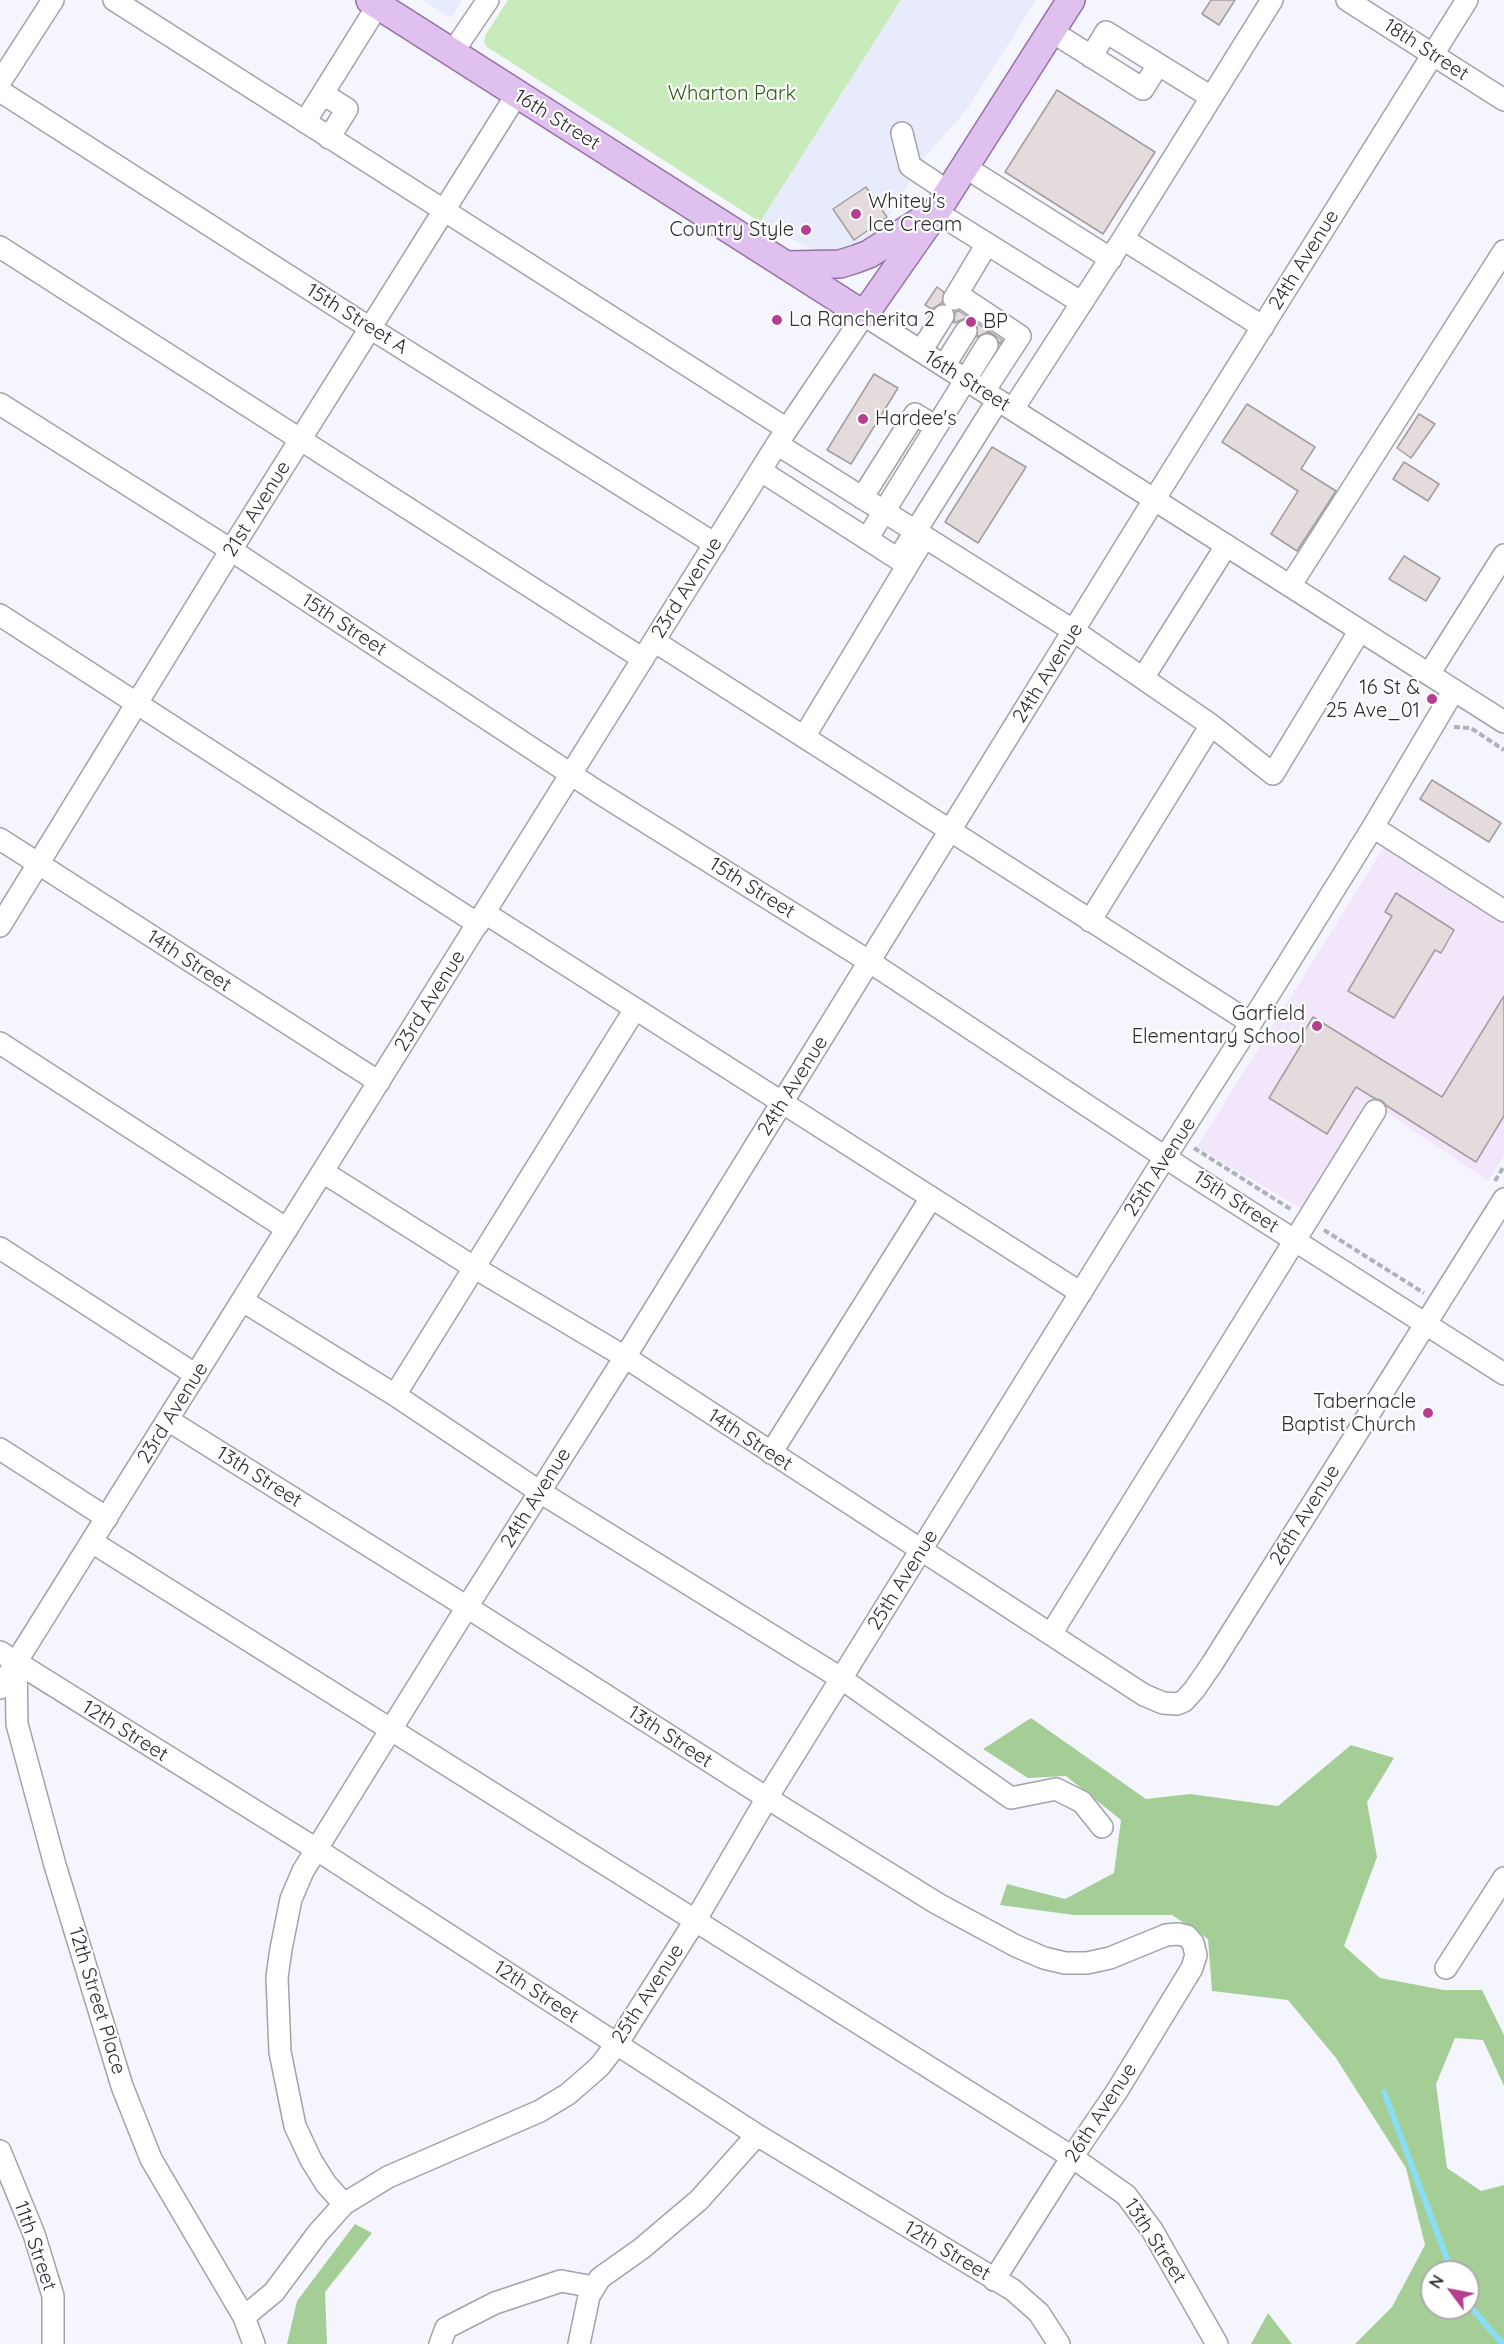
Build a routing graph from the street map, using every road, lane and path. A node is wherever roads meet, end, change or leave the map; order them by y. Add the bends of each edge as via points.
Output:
1 (53, 0) edge
2 (114, 0) edge
3 (488, 0) edge
4 (1071, 0) edge
5 (1272, 0) edge
6 (1347, 0) edge
7 (1467, 0) edge
8 (374, 2) edge
9 (1051, 31) junction
10 (453, 53) junction
11 (1432, 54) junction
12 (1091, 57) junction
13 (1158, 65) junction
14 (0, 82) edge
15 (0, 92) edge
16 (323, 94) junction
17 (517, 94) junction
18 (1211, 97) junction
19 (1504, 100) edge
20 (305, 122) junction
21 (902, 133) dead end
22 (329, 138) junction
23 (965, 166) junction
24 (942, 202) junction
25 (444, 211) junction
26 (1123, 240) junction
27 (987, 244) junction
28 (0, 247) edge
29 (1504, 251) edge
30 (1111, 259) junction
31 (786, 265) junction
32 (951, 303) junction
33 (1082, 303) junction
34 (864, 315) junction
35 (974, 318) junction
36 (1263, 327) junction
37 (369, 328) junction
38 (996, 332) junction
39 (921, 351) junction
40 (944, 366) junction
41 (966, 380) junction
42 (999, 400) junction
43 (0, 404) edge
44 (936, 427) junction
45 (782, 437) junction
46 (300, 441) junction
47 (760, 471) junction
48 (862, 498) junction
49 (1154, 500) junction
50 (884, 512) junction
51 (920, 535) junction
52 (867, 539) junction
53 (715, 544) junction
54 (1226, 546) junction
55 (231, 550) junction
56 (1504, 555) edge
57 (1290, 586) junction
58 (0, 615) edge
59 (1074, 632) junction
60 (1359, 632) junction
61 (654, 641) junction
62 (643, 659) junction
63 (1429, 674) junction
64 (1143, 678) junction
65 (1454, 690) junction
66 (137, 703) junction
67 (1504, 722) edge
68 (1211, 725) junction
69 (804, 736) junction
70 (572, 774) junction
71 (1373, 827) junction
72 (951, 830) junction
73 (0, 838) edge
74 (38, 863) junction
75 (1504, 911) edge
76 (481, 919) junction
77 (1090, 921) junction
78 (0, 927) edge
79 (870, 962) junction
80 (635, 1009) junction
81 (1251, 1023) junction
82 (0, 1043) edge
83 (379, 1082) junction
84 (783, 1102) junction
85 (1375, 1111) dead end
86 (1166, 1156) junction
87 (323, 1172) junction
88 (931, 1198) junction
89 (1504, 1199) edge
90 (287, 1229) junction
91 (1296, 1240) junction
92 (0, 1248) edge
93 (475, 1268) junction
94 (1081, 1293) junction
95 (243, 1301) junction
96 (1426, 1323) junction
97 (625, 1357) junction
98 (1504, 1374) edge
99 (196, 1376) junction
100 (395, 1395) junction
101 (168, 1420) junction
102 (0, 1449) edge
103 (771, 1453) junction
104 (540, 1492) junction
105 (107, 1518) junction
106 (92, 1542) junction
107 (921, 1551) junction
108 (467, 1607) junction
109 (1051, 1634) junction
110 (8, 1657) edge
111 (842, 1679) junction
112 (0, 1688) edge
113 (1177, 1704) joint
114 (390, 1730) junction
115 (766, 1798) junction
116 (1102, 1827) dead end
117 (316, 1849) junction
118 (1504, 1878) edge
119 (695, 1921) junction
120 (1193, 1943) joint
121 (1446, 1968) dead end
122 (617, 2044) junction
123 (758, 2136) junction
124 (0, 2151) edge
125 (1072, 2157) junction
126 (344, 2204) junction
127 (994, 2280) junction
128 (594, 2287) junction
129 (244, 2317) junction
130 (53, 2344) edge
131 (254, 2344) edge
132 (440, 2344) edge
133 (579, 2344) edge
134 (1059, 2344) edge
135 (1217, 2344) edge

1 - 14 street
2 - 20 street
3 - 10 street
4 - 9 main road
5 - 18 street
6 - 11 street, 18th Street
7 - 11 street, 24th Avenue
8 - 10 main road, 16th Street
8 - 16 street
9 - 12 street
9 - 23 main road
10 - 17 main road, 16th Street
11 - 19 street, 18th Street
11 - 36 street, 24th Avenue
12 - 13 street via 1143,89
12 - 13 street via 1106,32
13 - 18 street
15 - 37 street, 15th Street A
16 - 20 street
16 - 22 street via 347,109
17 - 25 street, 21st Avenue
17 - 31 main road, 16th Street
18 - 26 street
20 - 22 street
21 - 24 street via 910,166
22 - 25 street
23 - 24 main road
23 - 30 street
24 - 27 street
24 - 31 main road via 869,254 840,264
24 - 34 main road
25 - 37 street, 21st Avenue
25 - 45 street
26 - 30 street
26 - 36 street
27 - 32 street
27 - 33 street
28 - 46 street
29 - 57 street
30 - 33 street
31 - 34 main road, 16th Street
32 - 35 street
32 - 39 street
33 - 42 street
34 - 39 street, 16th Street
34 - 45 street, 23rd Avenue
35 - 38 street
35 - 40 street
36 - 49 street, 24th Avenue
37 - 46 street, 21st Avenue
37 - 53 street, 15th Street A
38 - 41 street
38 - 42 street via 1020,336
39 - 40 street, 16th Street
40 - 41 street, 16th Street
41 - 42 street, 16th Street
41 - 44 street
42 - 49 street, 16th Street
42 - 51 street
43 - 55 street, 15th Street
44 - 48 street via 915,414
44 - 50 street
45 - 47 street, 23rd Avenue
45 - 48 street
46 - 55 street, 21st Avenue
46 - 62 street
47 - 52 street
47 - 53 street, 23rd Avenue
48 - 50 street
49 - 54 street, 16th Street
49 - 59 street, 24th Avenue
50 - 51 street
50 - 52 street
51 - 52 street via 898,559
51 - 59 street
51 - 69 street
53 - 61 street, 23rd Avenue
54 - 57 street, 16th Street
54 - 64 street
55 - 66 street, 21st Avenue
55 - 70 street, 15th Street
56 - 63 street
57 - 60 street, 16th Street
58 - 66 street
59 - 64 street
59 - 72 street, 24th Avenue
60 - 63 street, 16th Street
60 - 68 street via 1273,774
61 - 62 street, 23rd Avenue
61 - 69 street
62 - 70 street, 23rd Avenue
63 - 65 street, 16th Street
64 - 68 street
65 - 67 street, 16th Street
65 - 71 street, 25th Avenue
66 - 74 street, 21st Avenue
66 - 76 street
68 - 77 street
69 - 72 street
70 - 76 street, 23rd Avenue
70 - 79 street, 15th Street
71 - 75 street
71 - 81 street, 25th Avenue
72 - 77 street
72 - 79 street, 24th Avenue
73 - 74 street, 14th Street
74 - 78 street, 21st Avenue
74 - 83 street, 14th Street
76 - 80 street
76 - 83 street, 23rd Avenue
77 - 81 street
79 - 84 street, 24th Avenue
79 - 86 street, 15th Street
80 - 84 street
80 - 93 street
81 - 86 street, 25th Avenue
82 - 90 street
83 - 87 street, 23rd Avenue
84 - 88 street
84 - 97 street, 24th Avenue
85 - 91 street
86 - 91 street, 15th Street
86 - 94 street, 25th Avenue
87 - 90 street, 23rd Avenue
87 - 93 street, 14th Street
88 - 94 street
88 - 103 street
89 - 96 street, 26th Avenue
90 - 95 street, 23rd Avenue
91 - 96 street, 15th Street
91 - 109 street
92 - 99 street
93 - 97 street, 14th Street
93 - 100 street
94 - 107 street, 25th Avenue
95 - 99 street, 23rd Avenue
95 - 100 street
96 - 98 street, 15th Street
96 - 113 street, 26th Avenue via 1212,1664 1194,1690
97 - 103 street, 14th Street
97 - 104 street, 24th Avenue
99 - 101 street, 23rd Avenue
100 - 104 street
101 - 105 street, 23rd Avenue
101 - 108 street, 13th Street
102 - 105 street
103 - 107 street, 14th Street
104 - 108 street, 24th Avenue
104 - 111 street
105 - 106 street, 23rd Avenue
106 - 110 street, 23rd Avenue
106 - 114 street, 13th Street
107 - 109 street, 14th Street
107 - 111 street, 25th Avenue
108 - 114 street, 24th Avenue
108 - 115 street, 13th Street
109 - 113 street, 14th Street via 1144,1695
110 - 112 street, 23rd Avenue
110 - 117 street, 12th Street
110 - 129 street, 12th Street Place via 17,1724 122,2086 151,2159
111 - 115 street, 25th Avenue
111 - 116 street via 1011,1798 1056,1790 1082,1802
114 - 117 street, 24th Avenue
114 - 119 street, 13th Street
115 - 119 street, 25th Avenue
115 - 120 street, 13th Street via 938,1904 1044,1958 1088,1963 1166,1935 1187,1936
117 - 122 street, 12th Street
117 - 126 street, 24th Avenue via 291,1899 280,1948 280,2052 296,2126 311,2160
118 - 121 street
119 - 122 street, 25th Avenue
119 - 125 street, 13th Street
120 - 125 street, 26th Avenue via 1196,1955 1192,1968
122 - 123 street, 12th Street
122 - 126 street, 25th Avenue via 568,2094 540,2111 388,2177
123 - 127 street, 12th Street
123 - 128 street via 699,2200 600,2278
124 - 130 street, 11th Street via 34,2234 53,2296
125 - 127 street, 26th Avenue
125 - 135 street, 13th Street via 1126,2195 1135,2206
126 - 129 street, 25th Avenue via 274,2292
127 - 134 street, 12th Street via 1013,2290 1039,2313
128 - 132 street via 561,2281 495,2303 446,2328
128 - 133 street
129 - 131 street

